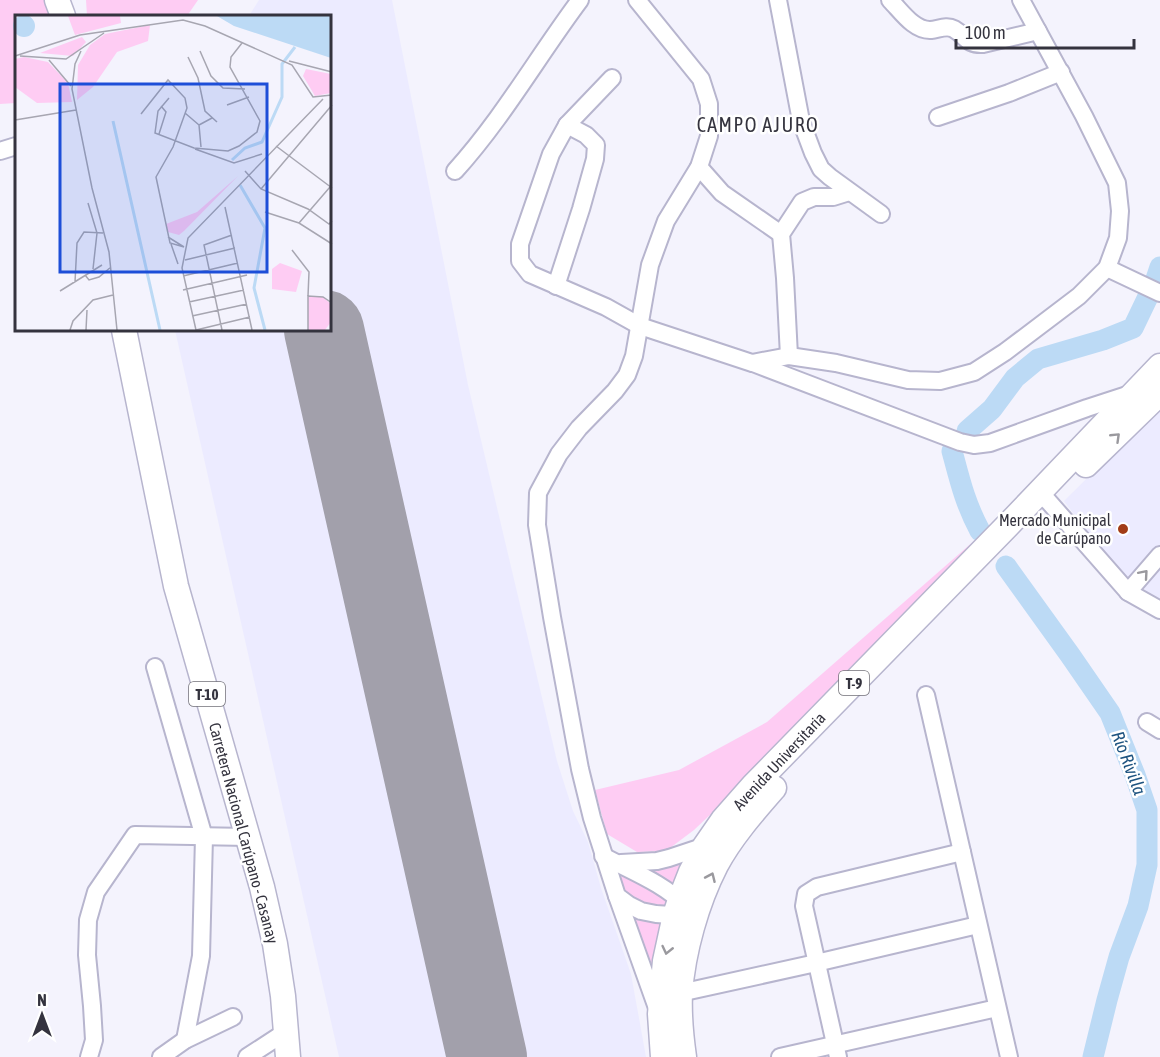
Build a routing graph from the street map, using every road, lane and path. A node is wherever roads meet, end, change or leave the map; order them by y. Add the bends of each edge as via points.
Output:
1 (57, 0) edge
2 (67, 0) edge
3 (580, 0) edge
4 (637, 0) edge
5 (778, 0) edge
6 (890, 0) edge
7 (1021, 0) edge
8 (63, 15) edge
9 (68, 15) edge
10 (1038, 31) junction
11 (1061, 72) junction
12 (612, 78) dead end
13 (938, 117) dead end
14 (567, 125) junction
15 (15, 146) edge
16 (0, 151) edge
17 (699, 167) junction
18 (455, 171) dead end
19 (849, 192) junction
20 (881, 214) dead end
21 (781, 234) junction
22 (1107, 268) junction
23 (556, 286) junction
24 (1160, 293) edge
25 (640, 326) junction
26 (124, 332) edge
27 (789, 356) junction
28 (752, 363) junction
29 (1160, 366) edge
30 (1134, 393) junction
31 (1160, 393) edge
32 (1044, 497) junction
33 (1160, 555) edge
34 (1128, 592) junction
35 (1160, 610) edge
36 (155, 668) dead end
37 (926, 695) dead end
38 (204, 837) junction
39 (249, 837) junction
40 (705, 846) junction
41 (962, 852) junction
42 (609, 860) junction
43 (617, 896) junction
44 (684, 910) junction
45 (978, 925) junction
46 (816, 963) junction
47 (680, 993) junction
48 (998, 1008) junction
49 (660, 1014) junction
50 (233, 1017) dead end
51 (286, 1031) junction
52 (185, 1040) junction
53 (836, 1051) edge
54 (89, 1057) edge
55 (161, 1057) edge
56 (247, 1057) edge
57 (288, 1057) edge
58 (663, 1057) edge
59 (684, 1057) edge
60 (780, 1057) edge
61 (1009, 1057) edge

1 - 8 highway
2 - 9 highway
3 - 18 street via 518,91
4 - 17 street via 701,79 709,104 709,136
5 - 19 street via 801,121 821,169
6 - 10 street via 920,29 952,28 975,45
7 - 10 street
10 - 11 street
11 - 13 street
11 - 22 street via 1118,183 1118,238
12 - 14 street
14 - 23 street via 596,145 581,209
14 - 23 street via 550,154 520,244 520,261 530,274
15 - 16 street
17 - 21 street via 722,193
17 - 25 street via 662,232 651,265
19 - 20 street
19 - 21 street via 802,202
21 - 27 street
22 - 24 street
22 - 27 street via 1079,296 974,372 940,381 908,380
23 - 25 street
25 - 28 street
25 - 42 street via 627,375 559,454 538,493 537,525 580,769 592,818
26 - 39 highway, Carretera Nacional Carúpano - Casanay / T-10 via 176,586
27 - 28 street
28 - 30 street via 974,445 990,443
29 - 30 highway, Avenida Universitaria / T-9
30 - 32 highway, Avenida Universitaria / T-9
32 -> 31 highway, T-9
32 - 34 street
32 - 40 highway, Avenida Universitaria / T-9 via 753,786
44 -> 32 highway, Avenida Universitaria / T-9 via 757,807 981,570
34 -> 33 street
34 - 35 street
36 - 38 street
37 - 41 street
38 - 39 street
38 - 52 street via 201,956
38 - 54 street via 135,835 96,892 88,920 94,1040
39 - 51 highway, Carretera Nacional Carúpano - Casanay / T-10 via 274,944
40 - 42 street via 657,861
40 - 44 highway, Avenida Universitaria / T-9 via 691,872
41 - 45 street
41 - 46 street via 817,887 806,894 804,906
42 - 43 street
42 - 44 street via 652,880
43 - 44 street via 628,905 656,914
43 - 49 street
44 - 47 highway, Avenida Universitaria / T-9 via 687,945
44 -> 49 highway, Avenida Universitaria / T-9 via 665,961
45 - 46 street
45 - 48 street
46 - 47 street
46 - 53 street
47 - 59 highway, Avenida Universitaria / T-9
48 - 53 street
48 - 61 street
49 - 58 highway, Avenida Universitaria / T-9
50 - 52 street
51 - 56 street
51 - 57 highway, Carretera Nacional Carúpano - Casanay / T-10
52 - 55 street
53 - 60 street

